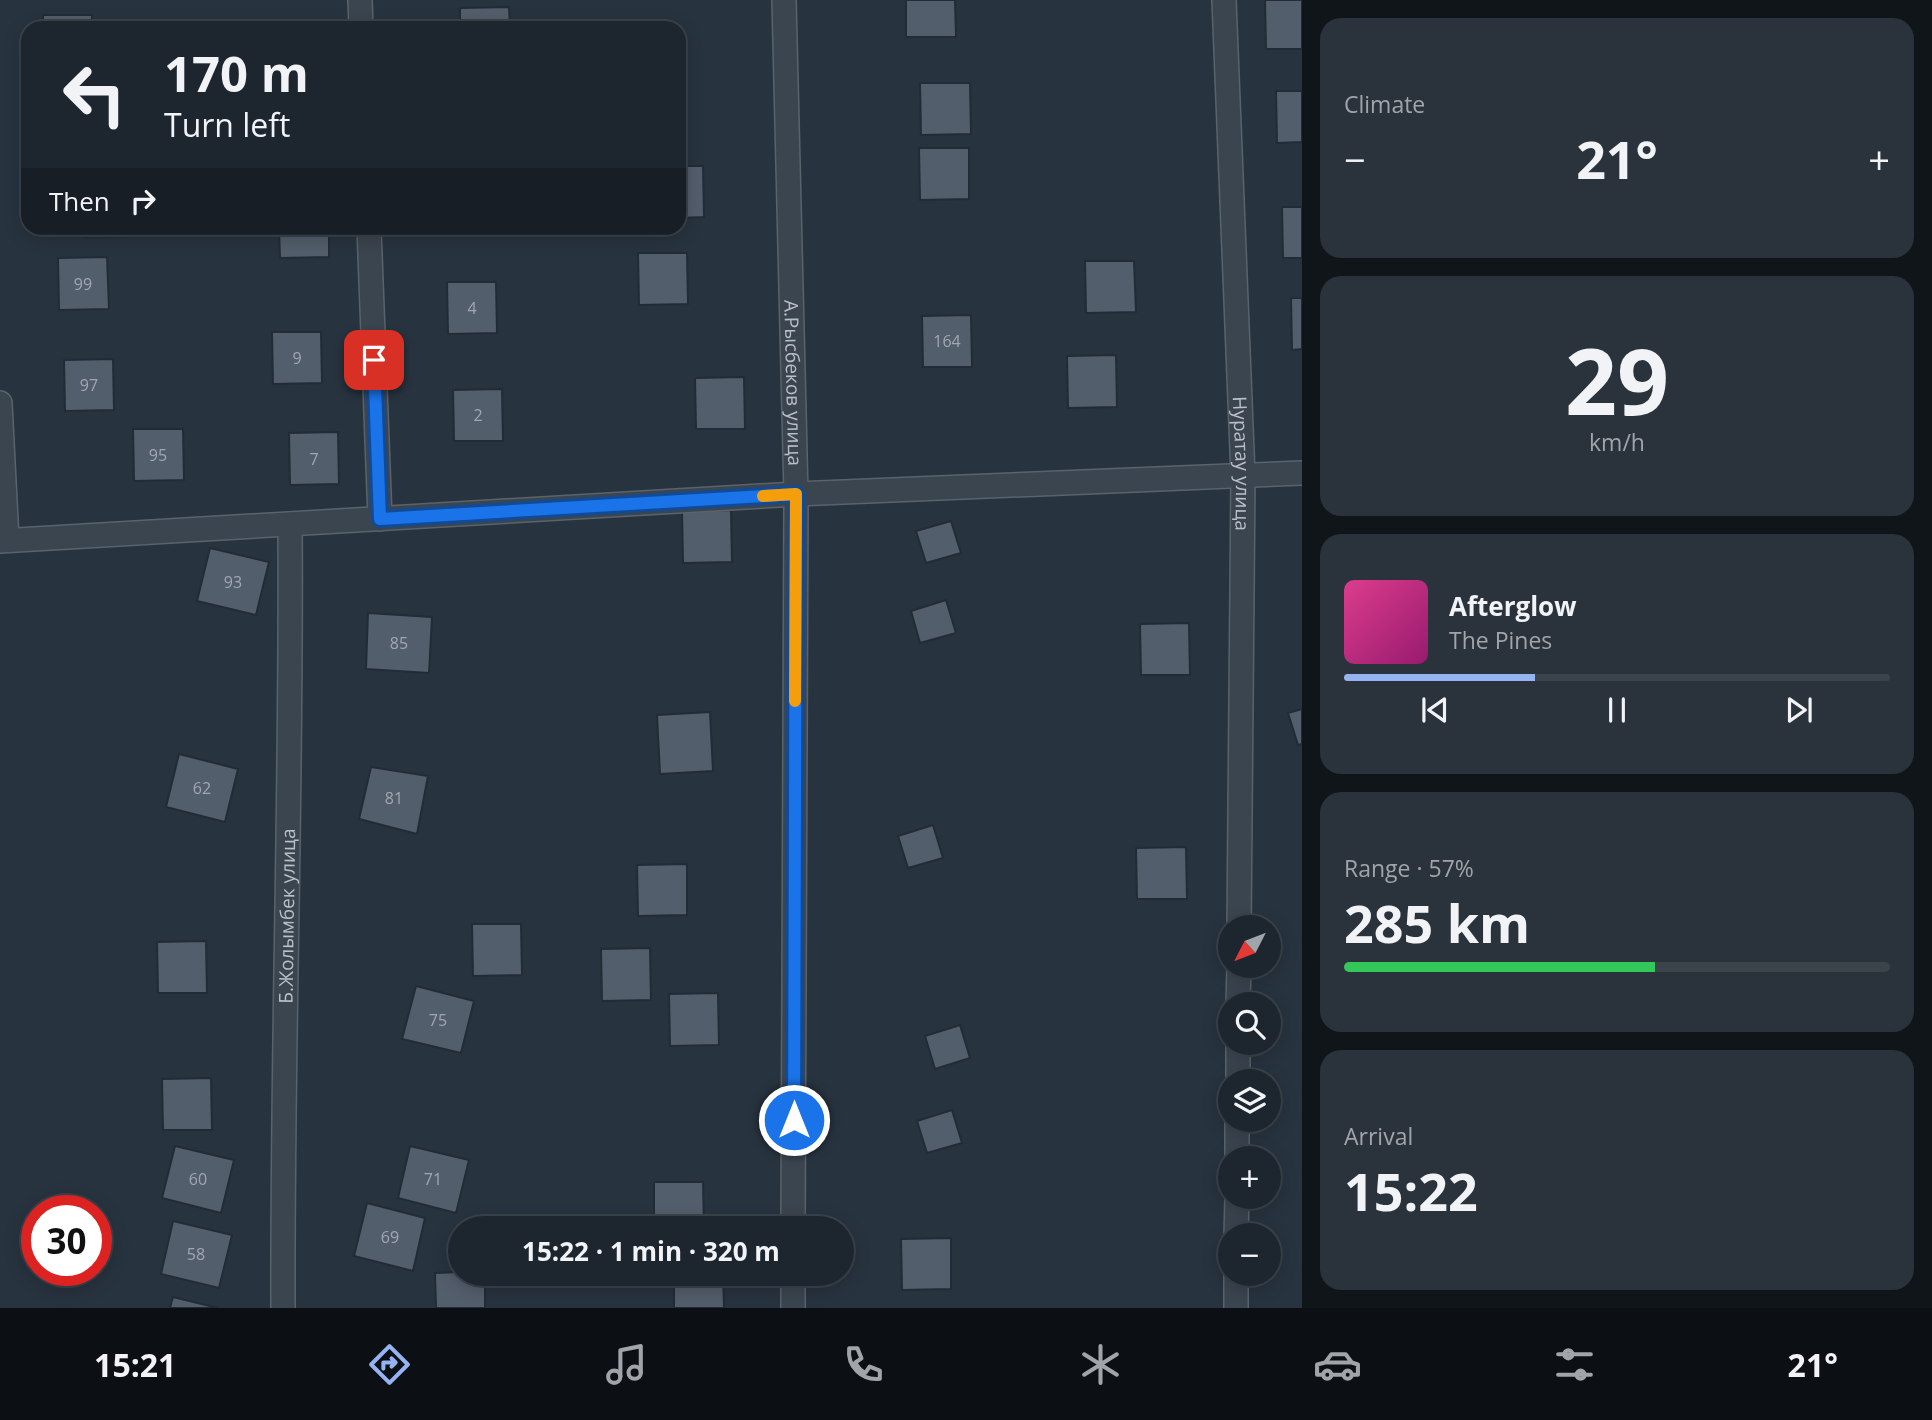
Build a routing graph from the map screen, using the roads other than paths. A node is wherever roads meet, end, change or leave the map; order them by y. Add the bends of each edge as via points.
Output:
1 (360, 0) edge
2 (784, 0) edge
3 (1224, 0) edge
4 (361, 21) edge
5 (369, 235) edge
6 (0, 403) edge
7 (1302, 473) edge
8 (1243, 476) junction
9 (796, 494) junction
10 (380, 519) junction
11 (290, 524) junction
12 (4, 540) edge
13 (1239, 915) edge
14 (793, 1216) edge
15 (793, 1286) edge
16 (1236, 1286) edge
17 (283, 1308) edge
18 (793, 1308) edge
19 (1236, 1308) edge

1 - 4 street
2 - 9 street, А.Рысбеков улица
3 - 8 street, Нуратау улица
5 - 10 street
6 - 12 street
7 - 8 street
8 - 9 street
8 - 13 street, Нуратау улица
9 - 10 street
9 - 14 street, А.Рысбеков улица
10 - 11 street
11 - 12 street
11 - 17 street, Б.Жолымбек улица
15 - 18 street
16 - 19 street

